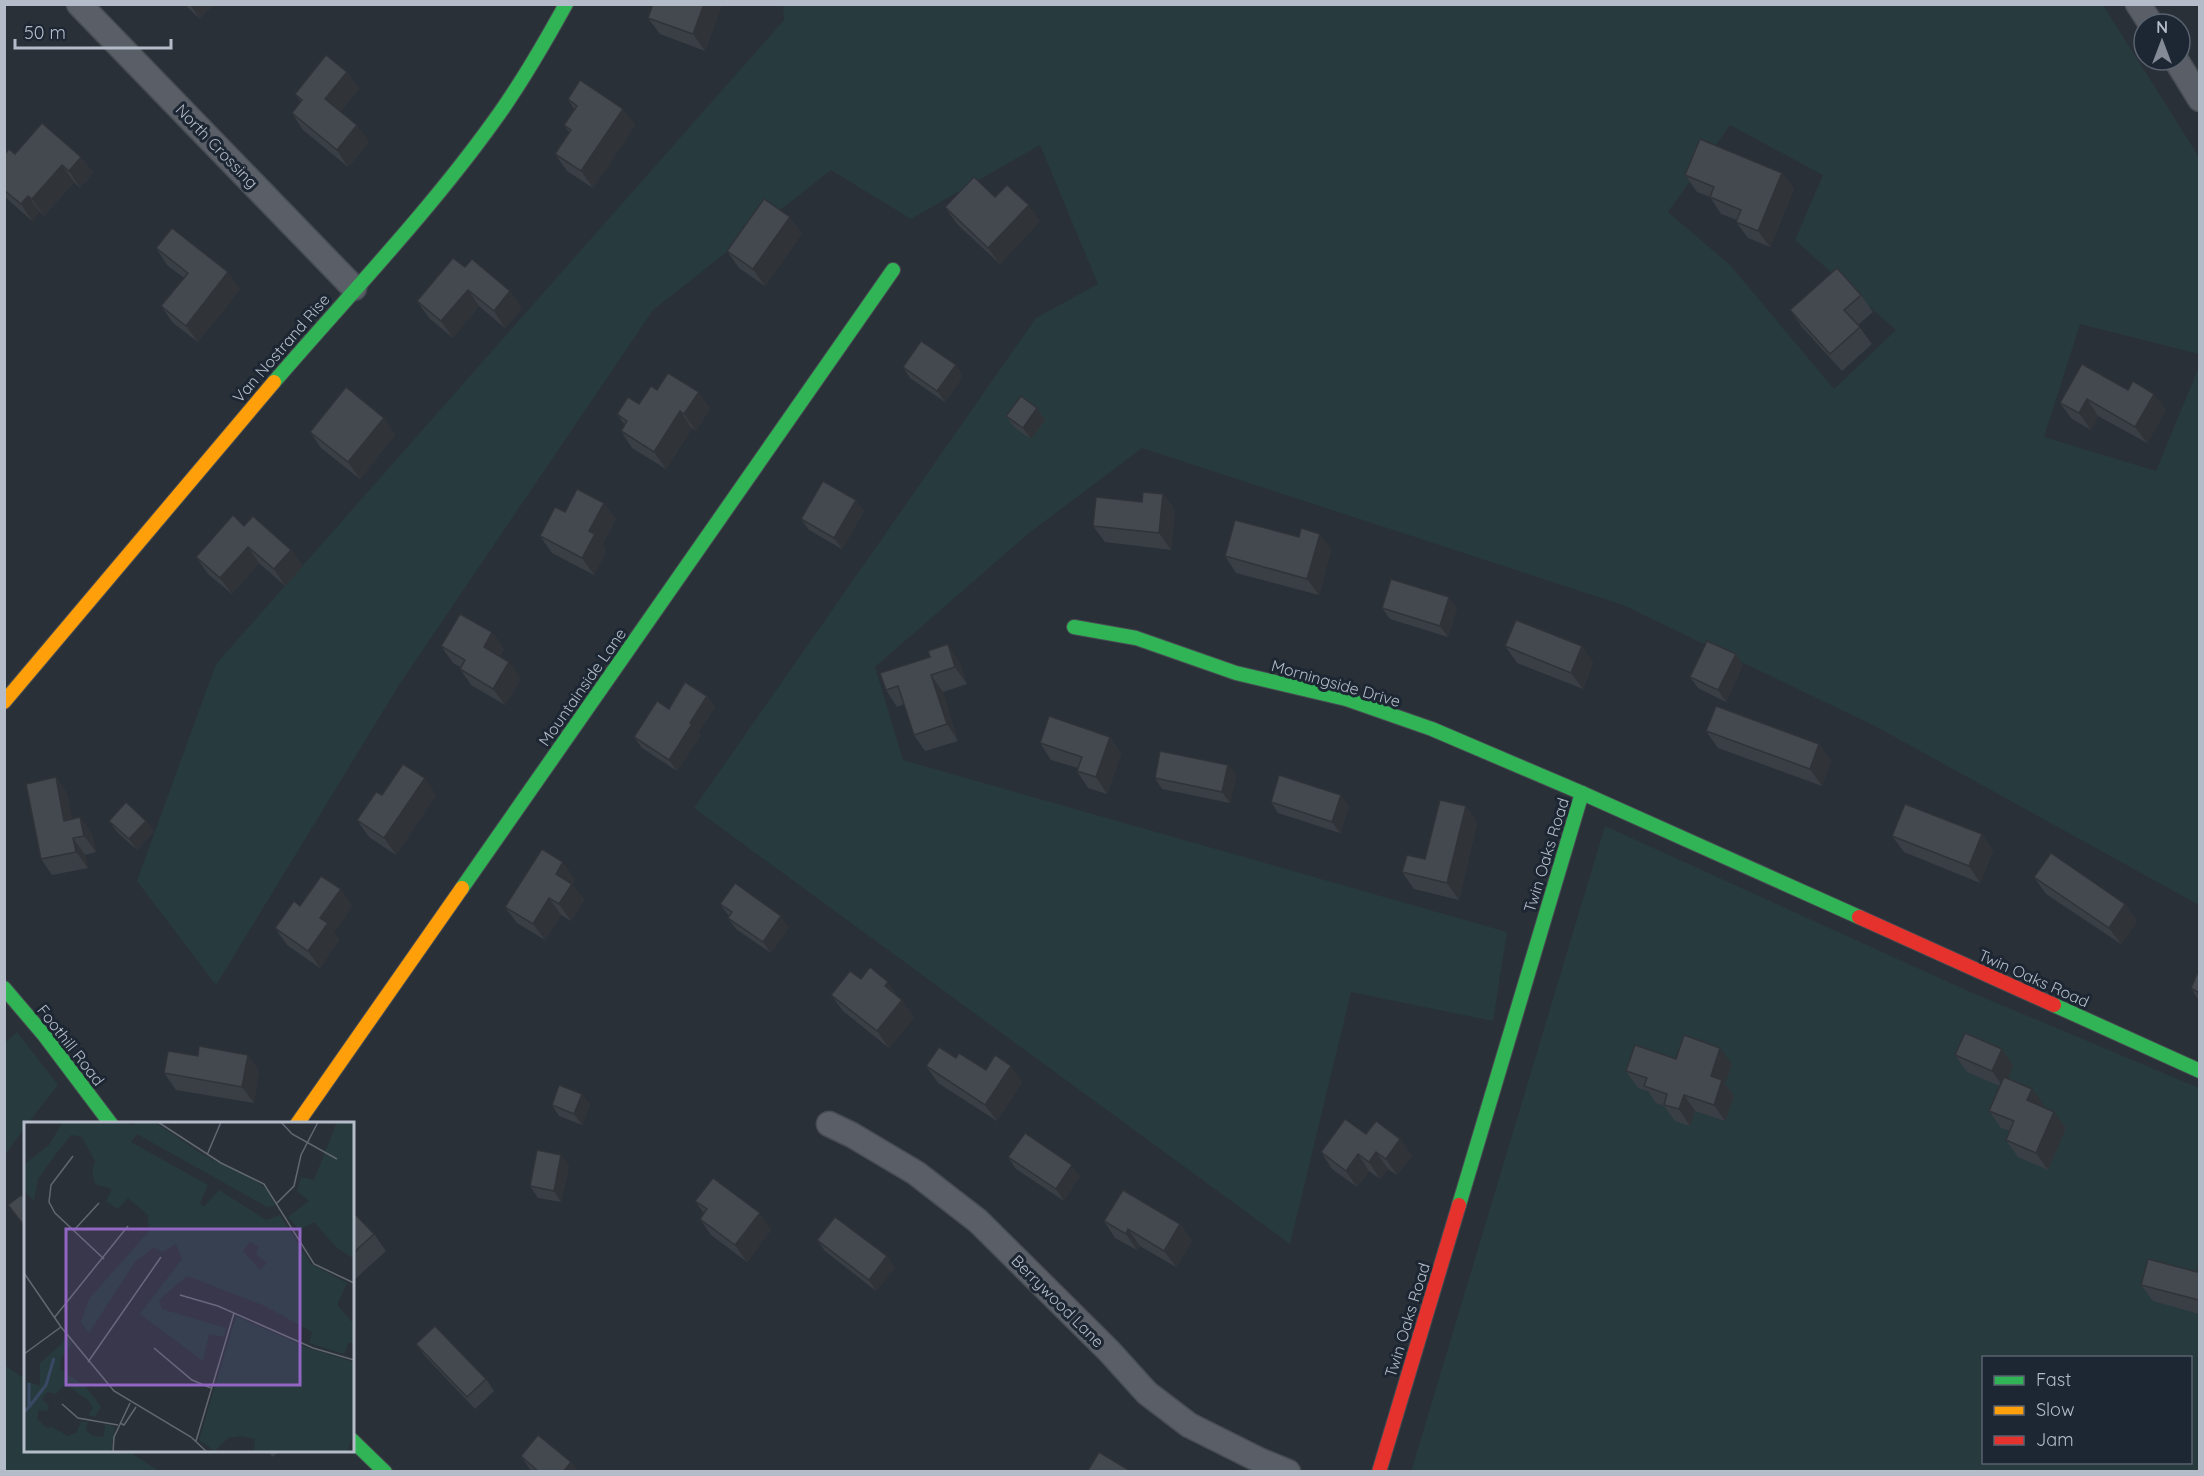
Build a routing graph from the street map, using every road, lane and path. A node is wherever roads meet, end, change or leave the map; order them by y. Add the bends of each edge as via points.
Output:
1 (566, 4) edge
2 (80, 5) edge
3 (2183, 72) edge
4 (2199, 99) edge
5 (893, 270) dead end
6 (354, 288) junction
7 (1074, 627) dead end
8 (4, 702) edge
9 (1582, 793) junction
10 (4, 988) edge
11 (2199, 1071) edge
12 (109, 1122) edge
13 (298, 1122) edge
14 (829, 1124) dead end
15 (354, 1442) edge
16 (385, 1472) edge
17 (1288, 1472) edge
18 (1379, 1472) edge

1 - 6 street, Van Nostrand Rise via 495,120 408,229
2 - 6 street, North Crossing
3 - 4 street
5 - 13 street, Mountainside Lane
6 - 8 street, Van Nostrand Rise
7 - 9 street, Morningside Drive via 1136,638 1236,673 1346,699 1432,729
9 - 11 street, Twin Oaks Road
9 - 18 street, Twin Oaks Road
10 - 12 street, Foothill Road
14 - 17 street, Berrywood Lane via 916,1173 978,1221 1147,1394 1189,1425
15 - 16 street

